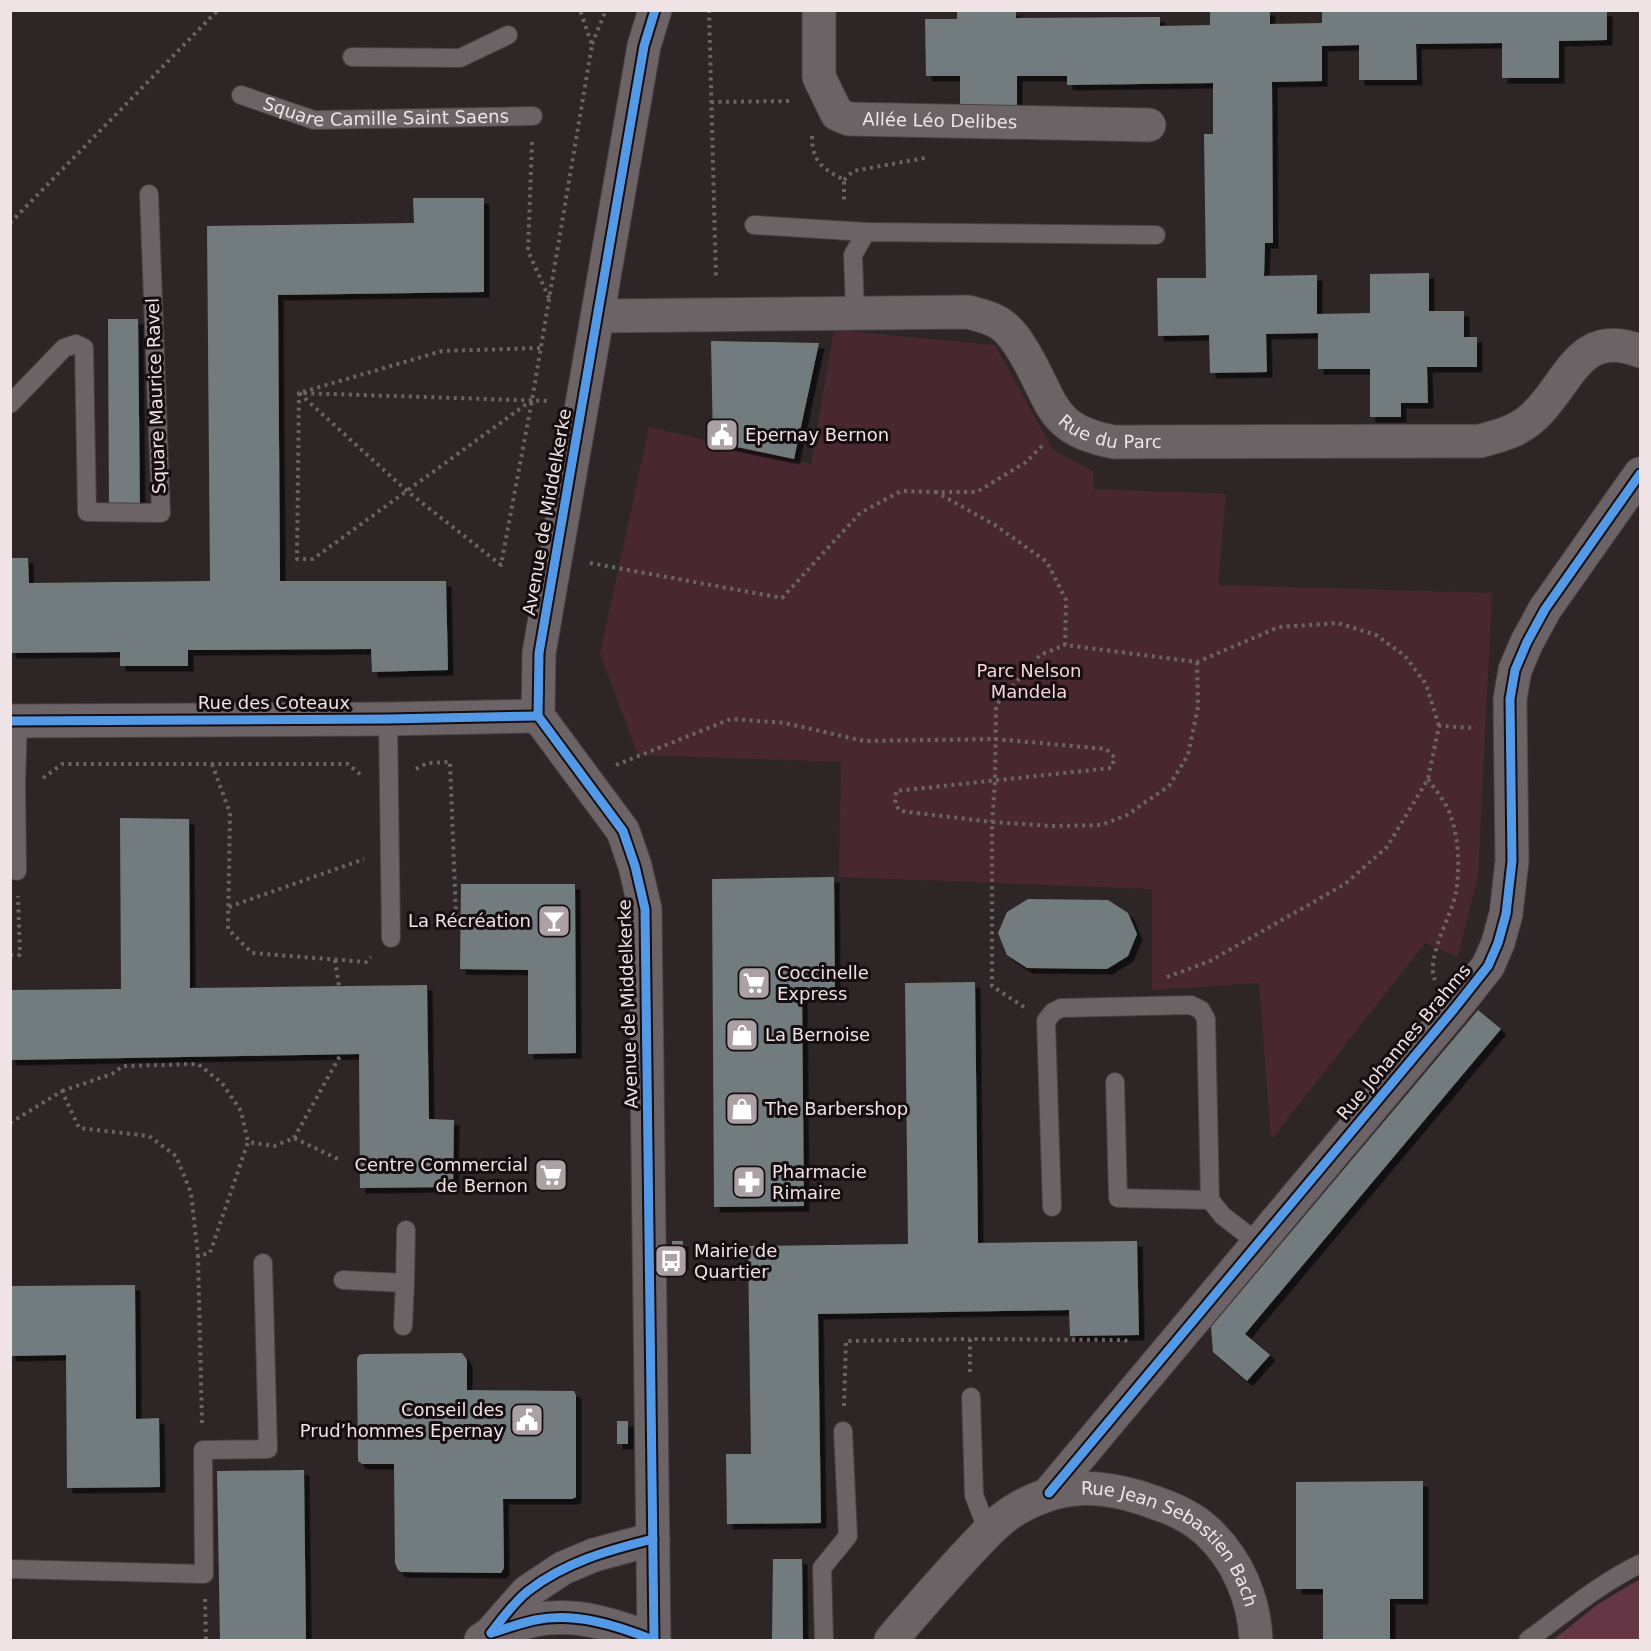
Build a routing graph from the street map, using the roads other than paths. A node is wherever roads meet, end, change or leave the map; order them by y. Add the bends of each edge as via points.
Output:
1 (654, 10) edge
2 (819, 10) edge
3 (508, 35) dead end
4 (352, 57) dead end
5 (241, 95) dead end
6 (533, 116) road end
7 (1149, 125) dead end
8 (149, 194) dead end
9 (754, 225) dead end
10 (866, 232) junction
11 (1156, 235) dead end
12 (855, 312) junction
13 (599, 316) junction
14 (1641, 351) edge
15 (10, 404) edge
16 (1641, 474) edge
17 (538, 716) junction
18 (388, 719) junction
19 (14, 721) edge
20 (17, 871) road end
21 (391, 938) road end
22 (1115, 1082) dead end
23 (1210, 1200) junction
24 (1052, 1207) dead end
25 (406, 1230) dead end
26 (1258, 1243) junction
27 (263, 1263) dead end
28 (343, 1281) dead end
29 (405, 1283) junction
30 (403, 1326) dead end
31 (971, 1397) road end
32 (843, 1431) road end
33 (1049, 1493) junction
34 (988, 1532) junction
35 (653, 1539) junction
36 (1641, 1564) edge
37 (10, 1569) edge
38 (901, 1636) edge
39 (486, 1637) edge
40 (653, 1641) edge
41 (824, 1641) edge
42 (1256, 1641) edge
43 (1528, 1641) edge

1 - 13 street, Avenue de Middelkerke via 644,46
2 - 7 street, Allée Léo Delibes via 819,77 837,114 849,119
3 - 4 lane via 460,58
5 - 6 lane, Square Camille Saint Saens via 314,120
8 - 15 lane, Square Maurice Ravel via 161,513 87,512 84,348 76,344 64,348
9 - 10 lane
10 - 11 lane
10 - 12 lane via 853,255
12 - 13 street, Rue du Parc
12 - 14 street, Rue du Parc via 968,312 1003,325 1017,341 1064,423 1093,438 1114,442 1480,441 1509,434 1530,421 1550,401 1576,363 1594,348 1610,344
13 - 17 street, Avenue de Middelkerke via 539,653
16 - 26 street, Rue Johannes Brahms via 1545,609 1515,670 1510,699 1512,861 1506,914 1488,966
17 - 18 street, Rue des Coteaux
17 - 35 street, Avenue de Middelkerke via 623,831 645,909
18 - 19 street, Rue des Coteaux
18 - 21 lane
19 - 20 lane
22 - 23 lane via 1118,1198
23 - 24 lane via 1206,1019 1202,1011 1191,1005 1061,1008 1046,1022
23 - 26 lane via 1223,1216
25 - 29 lane
26 - 33 street, Rue Johannes Brahms
27 - 37 lane via 268,1449 203,1450 204,1574
28 - 29 lane
29 - 30 lane
31 - 34 lane via 974,1495
32 - 41 lane via 848,1536 822,1568
33 - 34 street, Rue Jean Sebastien Bach via 1018,1508
33 - 42 street, Rue Jean Sebastien Bach via 1073,1488 1121,1491 1176,1510 1206,1530 1227,1554 1242,1580 1251,1602
34 - 38 street, Rue Jean Sebastien Bach
35 - 39 street via 563,1568 527,1592
35 - 40 street, Avenue de Middelkerke
36 - 43 lane
39 - 40 street via 537,1620 572,1618 615,1627

